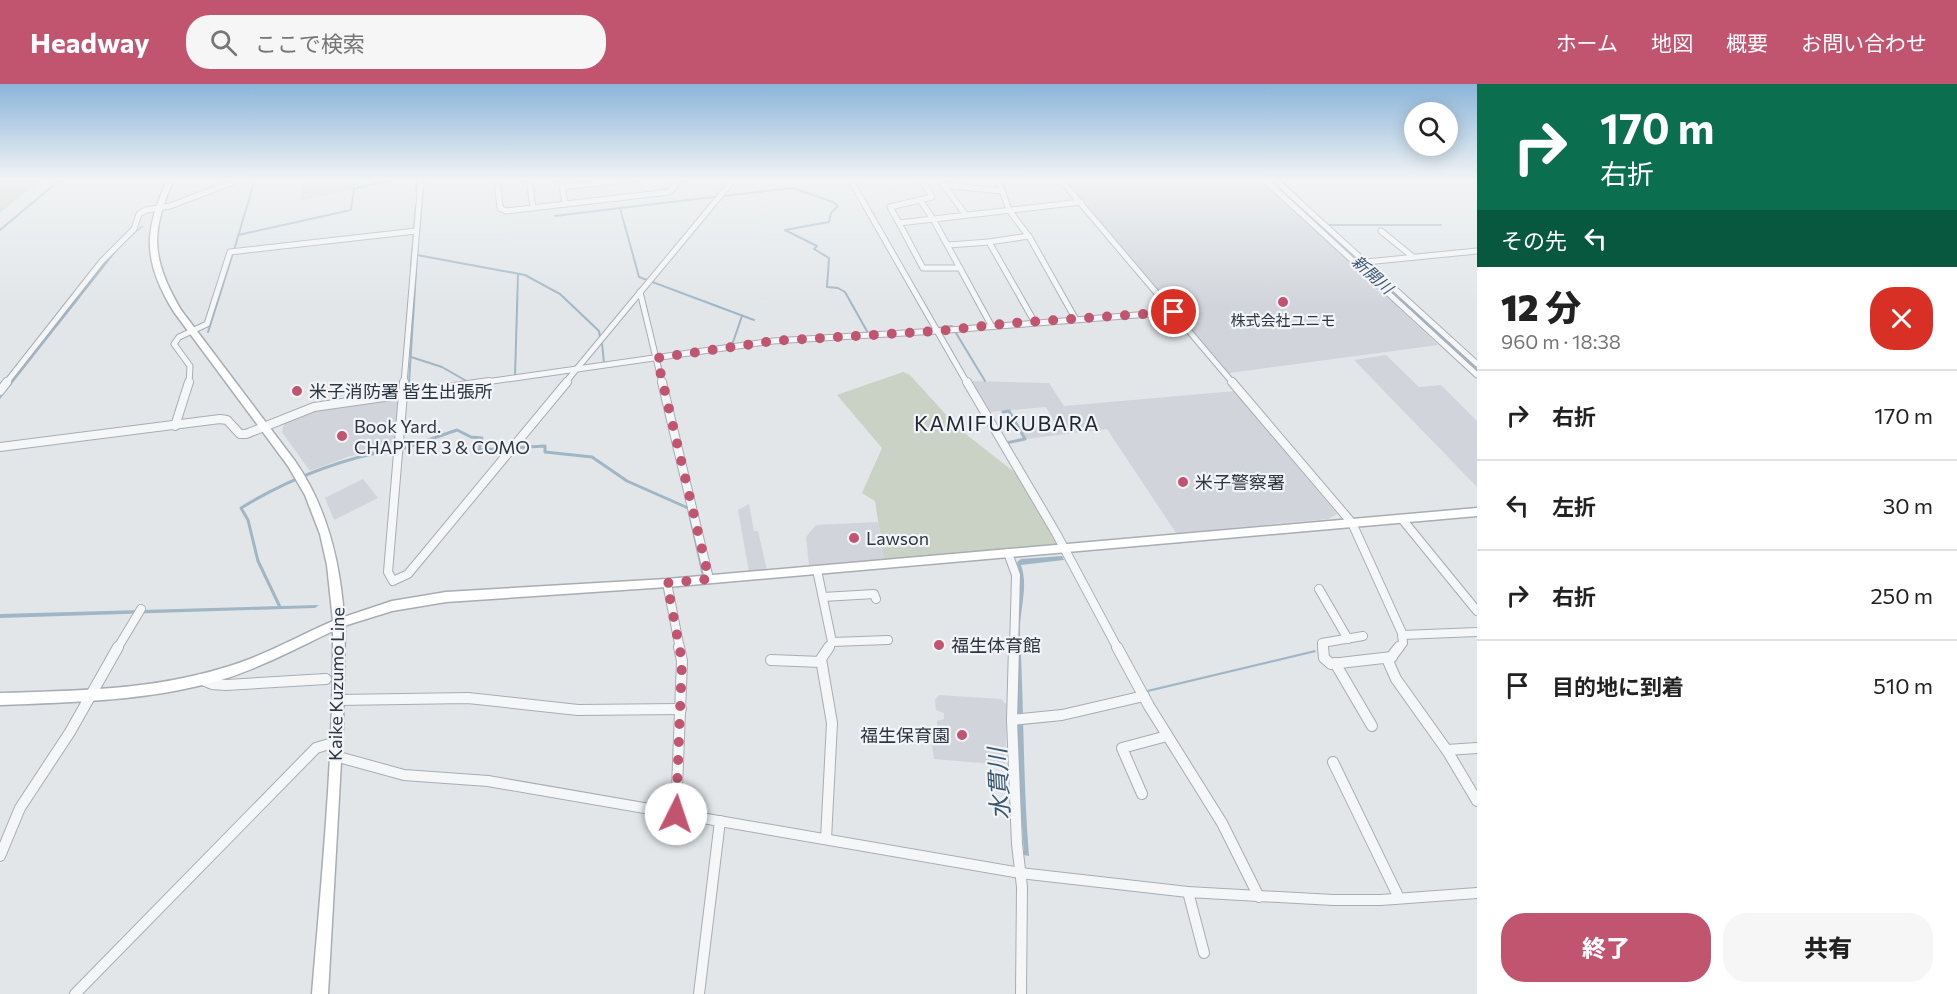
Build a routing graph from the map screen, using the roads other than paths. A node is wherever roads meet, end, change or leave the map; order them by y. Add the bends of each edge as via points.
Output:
1 (137, 221) edge
2 (156, 221) edge
3 (417, 221) edge
4 (699, 221) edge
5 (874, 221) edge
6 (912, 221) edge
7 (934, 221) edge
8 (1018, 221) edge
9 (1097, 221) edge
10 (1310, 221) edge
11 (1321, 221) edge
12 (899, 223) joint
13 (416, 231) junction
14 (1382, 231) dead end
15 (1029, 236) junction
16 (989, 242) junction
17 (948, 246) junction
18 (1474, 251) edge
19 (1477, 256) edge
20 (1413, 257) junction
21 (1366, 262) junction
22 (960, 268) junction
23 (640, 292) junction
24 (1174, 312) junction
25 (1075, 318) junction
26 (1034, 321) junction
27 (991, 325) junction
28 (937, 330) junction
29 (191, 332) junction
30 (657, 358) junction
31 (1477, 364) edge
32 (576, 370) junction
33 (1477, 375) edge
34 (0, 391) edge
35 (404, 395) junction
36 (175, 426) junction
37 (264, 427) junction
38 (0, 447) edge
39 (1477, 512) edge
40 (1402, 519) junction
41 (1352, 523) junction
42 (1064, 550) junction
43 (1008, 553) junction
44 (817, 570) junction
45 (709, 579) junction
46 (667, 583) junction
47 (1319, 589) dead end
48 (823, 597) junction
49 (876, 599) dead end
50 (1477, 611) edge
51 (138, 613) dead end
52 (340, 624) junction
53 (1477, 632) edge
54 (1402, 635) junction
55 (1363, 636) dead end
56 (1348, 639) junction
57 (888, 640) dead end
58 (832, 642) junction
59 (1392, 657) junction
60 (771, 660) dead end
61 (821, 662) junction
62 (1335, 663) junction
63 (200, 679) junction
64 (326, 679) dead end
65 (89, 695) junction
66 (1144, 696) junction
67 (0, 699) edge
68 (338, 700) junction
69 (681, 709) junction
70 (1012, 720) junction
71 (1372, 726) dead end
72 (1167, 736) junction
73 (336, 742) junction
74 (1477, 748) edge
75 (1447, 750) junction
76 (335, 756) junction
77 (1333, 762) dead end
78 (1142, 794) dead end
79 (1477, 801) edge
80 (676, 814) junction
81 (720, 821) junction
82 (826, 838) junction
83 (0, 856) edge
84 (1020, 873) junction
85 (1188, 892) junction
86 (1477, 893) edge
87 (1259, 897) junction
88 (1399, 898) junction
89 (1204, 953) dead end
90 (75, 994) edge
91 (320, 994) edge
92 (699, 994) edge
93 (1021, 994) edge

1 - 34 street
2 - 29 street, Kaike Kuzumo Line via 153,254 159,277
3 - 13 street
4 - 23 street
5 - 28 street
6 - 12 street
7 - 17 street
8 - 15 street
9 - 24 street
10 - 33 street
11 - 21 street
12 - 22 street via 923,268
13 - 29 street via 230,252 209,319
13 - 35 street
14 - 20 street
15 - 16 street
15 - 25 street
16 - 17 street
16 - 26 street
17 - 22 street
18 - 19 street
18 - 20 street
20 - 21 street
21 - 31 street
22 - 27 street
23 - 30 street
23 - 32 street
24 - 25 street
24 - 41 street
25 - 26 street
26 - 27 street
27 - 28 street
28 - 30 street via 773,341
28 - 42 street
29 - 36 street via 174,344 190,366 191,376
29 - 37 street, Kaike Kuzumo Line
30 - 32 street
30 - 45 street
32 - 35 street
32 - 35 street via 408,574 393,581 388,572
35 - 37 street via 314,407
36 - 37 street via 225,419 243,435
36 - 38 street
37 - 52 street, Kaike Kuzumo Line via 305,482 315,503 332,559
39 - 40 street
40 - 41 street
40 - 50 street
41 - 42 street
41 - 54 street
42 - 43 street
42 - 66 street
43 - 44 street
43 - 70 street via 1016,575
44 - 45 street
44 - 48 street
45 - 46 street
46 - 52 street via 446,597 387,608
46 - 69 street via 681,652
47 - 56 street
48 - 49 street via 874,594
48 - 58 street
51 - 65 street
52 - 63 street via 271,656
52 - 68 street, Kaike Kuzumo Line
53 - 54 street
54 - 59 street via 1403,644
55 - 56 street
56 - 62 street via 1322,643 1324,658
57 - 58 street
58 - 61 street
59 - 62 street
59 - 75 street via 1388,661 1396,679
60 - 61 street
61 - 82 street via 832,723
62 - 71 street
63 - 64 street via 226,686
63 - 65 street via 140,691
65 - 67 street
65 - 83 street via 70,732 20,808
66 - 70 street via 1073,715
66 - 72 street
68 - 69 street via 468,698 578,710
68 - 73 street, Kaike Kuzumo Line
69 - 80 street
70 - 84 street
72 - 78 street via 1122,748
72 - 87 street via 1214,808
73 - 76 street, Kaike Kuzumo Line
73 - 90 street via 316,748
74 - 75 street
75 - 79 street
76 - 80 street via 404,775 488,781
76 - 91 street, Kaike Kuzumo Line
77 - 88 street
80 - 81 street
81 - 82 street
81 - 92 street
82 - 84 street
84 - 85 street
84 - 93 street
85 - 87 street
85 - 89 street
86 - 88 street
87 - 88 street

